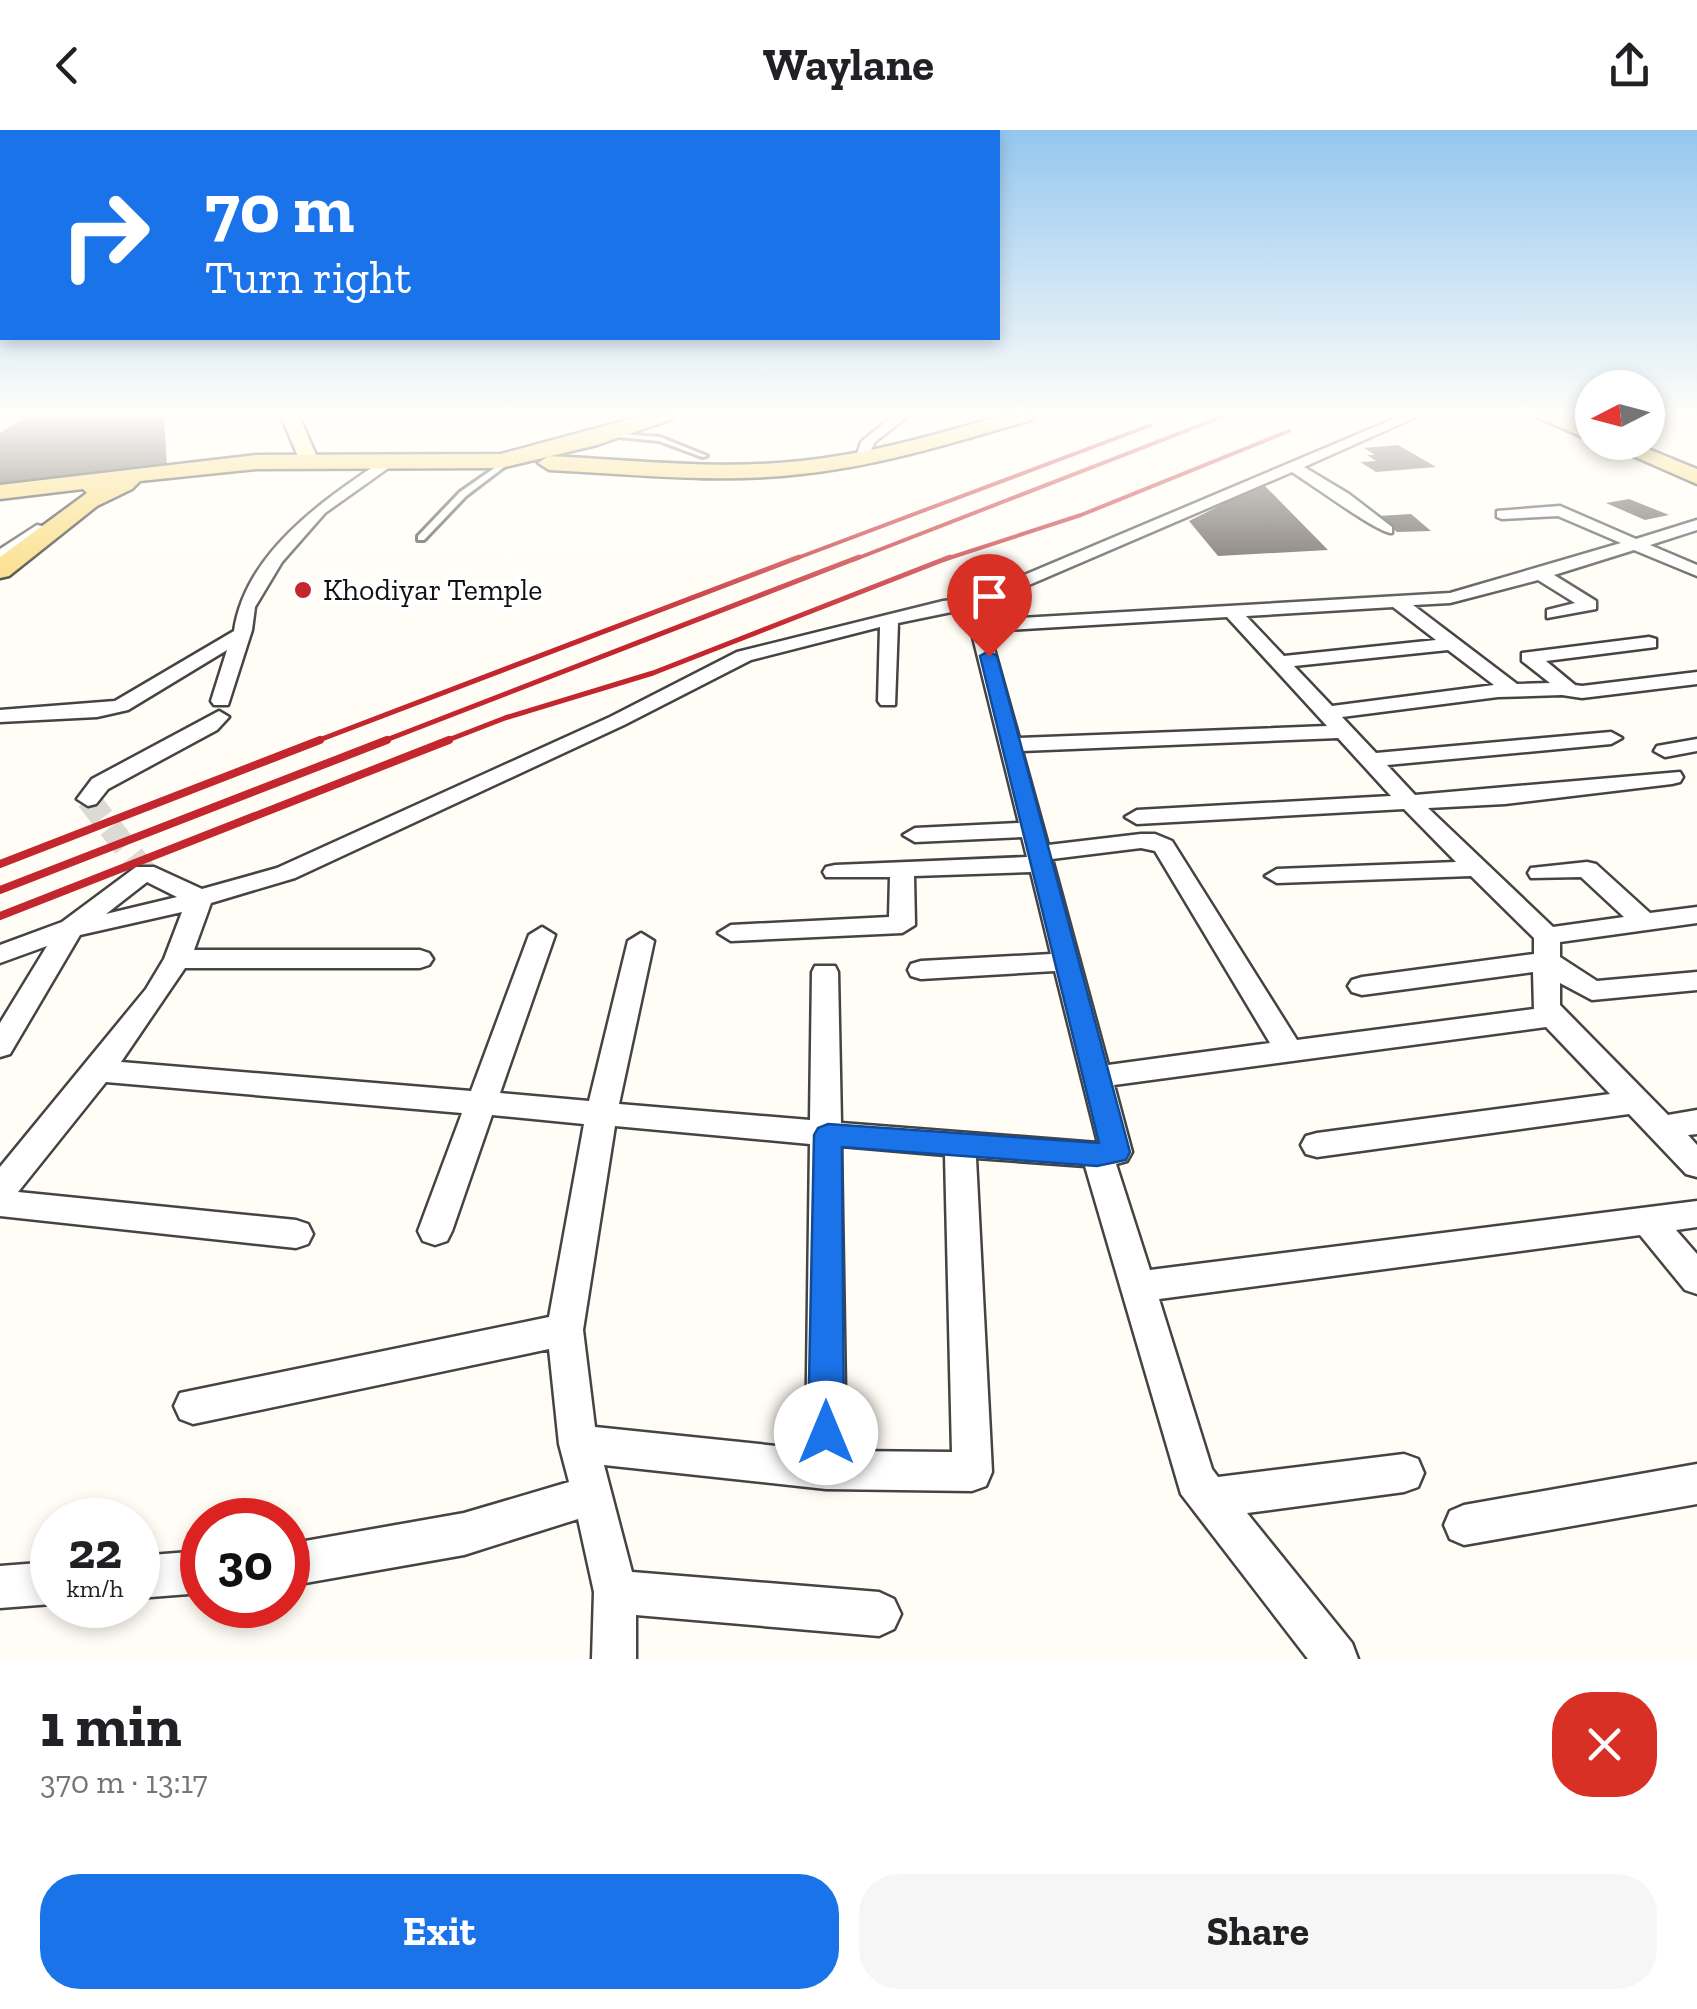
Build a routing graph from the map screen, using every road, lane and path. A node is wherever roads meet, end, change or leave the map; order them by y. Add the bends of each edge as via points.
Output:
1 (112, 487) edge
2 (353, 487) edge
3 (471, 487) edge
4 (1249, 487) edge
5 (1328, 487) edge
6 (101, 489) junction
7 (0, 495) edge
8 (1502, 514) dead end
9 (1697, 524) edge
10 (1386, 530) dead end
11 (421, 538) dead end
12 (1635, 544) junction
13 (0, 556) edge
14 (0, 570) edge
15 (1697, 571) edge
16 (1541, 574) junction
17 (1395, 600) junction
18 (1231, 610) junction
19 (978, 614) junction
20 (1553, 614) dead end
21 (889, 619) junction
22 (242, 634) junction
23 (1649, 643) dead end
24 (1451, 644) junction
25 (1279, 662) junction
26 (1697, 678) edge
27 (1566, 686) junction
28 (1514, 691) junction
29 (888, 702) dead end
30 (1328, 713) junction
31 (0, 716) edge
32 (1346, 731) junction
33 (1611, 738) dead end
34 (1011, 745) junction
35 (1697, 745) edge
36 (1665, 751) dead end
37 (1372, 760) junction
38 (1672, 778) dead end
39 (88, 799) dead end
40 (1409, 802) junction
41 (1137, 817) dead end
42 (915, 836) dead end
43 (1037, 849) junction
44 (1479, 868) junction
45 (902, 870) junction
46 (836, 872) dead end
47 (1540, 873) dead end
48 (1277, 876) dead end
49 (200, 898) junction
50 (1697, 915) edge
51 (1644, 922) junction
52 (71, 928) junction
53 (730, 933) dead end
54 (542, 935) dead end
55 (641, 940) dead end
56 (1547, 948) junction
57 (0, 954) edge
58 (177, 959) junction
59 (420, 959) dead end
60 (1065, 962) junction
61 (921, 970) dead end
62 (825, 972) dead end
63 (1697, 981) edge
64 (1362, 986) dead end
65 (1552, 1016) junction
66 (0, 1047) edge
67 (1289, 1050) junction
68 (99, 1072) junction
69 (1095, 1078) junction
70 (479, 1101) junction
71 (1636, 1102) junction
72 (601, 1116) junction
73 (1697, 1122) edge
74 (1662, 1128) junction
75 (828, 1135) junction
76 (960, 1145) junction
77 (1317, 1145) dead end
78 (1097, 1155) junction
79 (1697, 1164) edge
80 (0, 1190) edge
81 (0, 1203) edge
82 (1697, 1214) edge
83 (1649, 1222) junction
84 (435, 1231) dead end
85 (296, 1234) dead end
86 (1697, 1279) edge
87 (1138, 1287) junction
88 (565, 1330) junction
89 (193, 1406) dead end
90 (578, 1444) junction
91 (826, 1470) junction
92 (1404, 1472) dead end
93 (1697, 1484) edge
94 (593, 1495) junction
95 (1208, 1498) junction
96 (1464, 1524) dead end
97 (310, 1561) edge
98 (30, 1584) edge
99 (0, 1586) edge
100 (615, 1592) junction
101 (879, 1614) dead end
102 (614, 1659) edge
103 (1336, 1659) edge

1 - 6 main road
2 - 22 street via 320,510 275,560 246,607
3 - 11 lane
4 - 19 street
5 - 10 street
6 - 7 main road
6 - 13 street
6 - 14 main road
8 - 12 street via 1555,509
9 - 12 street
12 - 15 street
12 - 16 street
16 - 17 street via 1465,595
16 - 20 street via 1590,605
17 - 18 street
17 - 24 street
18 - 19 street
18 - 25 street
19 - 21 street via 943,606
19 - 34 street
21 - 29 street
21 - 49 street via 744,656 286,873
22 - 31 street via 121,706
22 - 39 street via 210,726 100,784
23 - 27 street via 1530,656
24 - 25 street
24 - 28 street
25 - 30 street
26 - 27 street via 1582,692
27 - 28 street
28 - 30 street
30 - 32 street
32 - 34 street
32 - 37 street
33 - 37 street
34 - 43 street
35 - 36 street
37 - 40 street
38 - 40 street
40 - 41 street
40 - 44 street
42 - 43 street
43 - 45 street
43 - 60 street
43 - 67 street via 1140,841 1164,846
44 - 48 street
44 - 56 street
45 - 46 street
45 - 53 street via 902,925
47 - 51 street via 1587,869
49 - 52 street
49 - 52 street via 145,872
49 - 58 street
50 - 51 street
51 - 56 street
52 - 57 street
52 - 66 street
54 - 70 street
55 - 72 street
56 - 63 street via 1599,992
56 - 64 street
56 - 65 street via 1546,1005
58 - 59 street
58 - 68 street
60 - 61 street
60 - 69 street
62 - 75 street
65 - 67 street
65 - 71 street
67 - 69 street
68 - 70 street
68 - 80 street
69 - 78 street via 1116,1152
70 - 72 street
70 - 84 street
71 - 74 street
71 - 77 street
72 - 75 street
72 - 88 street
73 - 74 street
74 - 79 street
75 - 76 street
75 - 91 street
76 - 78 street
76 - 91 street via 972,1472
78 - 87 street
81 - 85 street
82 - 83 street
83 - 86 street
83 - 87 street
87 - 95 street via 1187,1460
88 - 89 street
88 - 90 street
90 - 91 street
90 - 94 street
92 - 95 street
93 - 96 street
94 - 97 street via 464,1534
94 - 100 street
95 - 103 street
98 - 99 street
100 - 101 street
100 - 102 street

